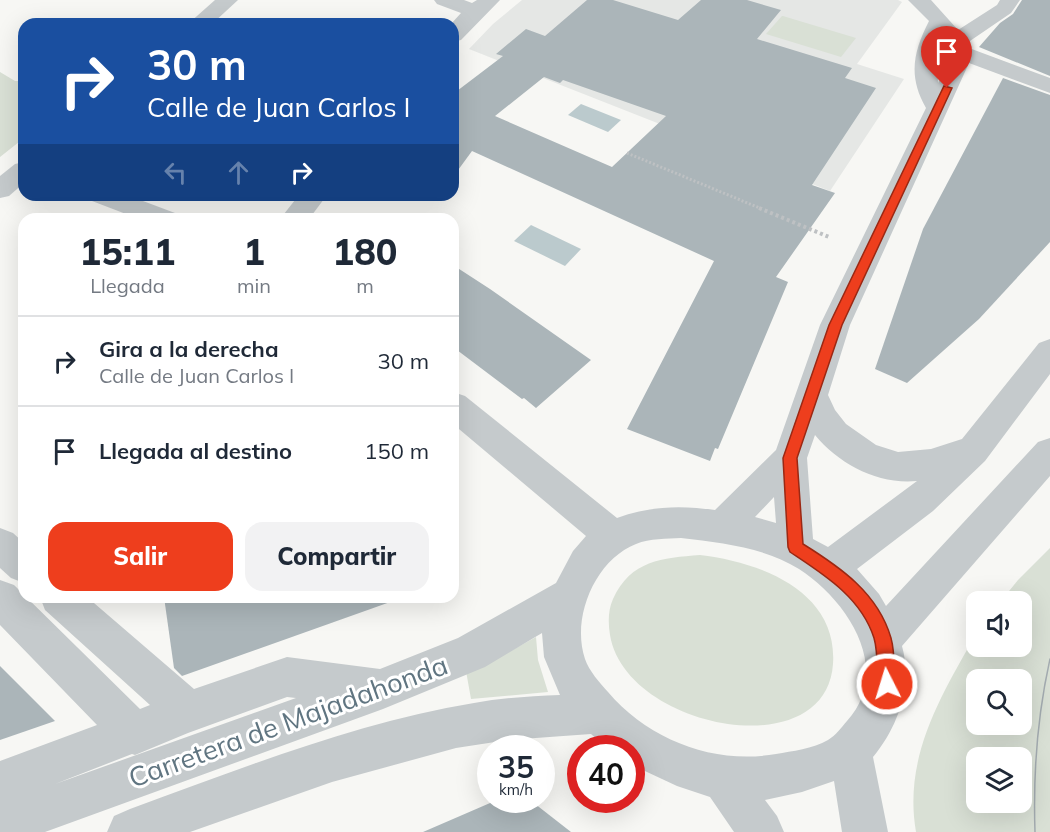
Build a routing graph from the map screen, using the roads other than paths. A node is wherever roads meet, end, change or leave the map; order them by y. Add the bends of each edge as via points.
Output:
1 (228, 0) edge
2 (444, 0) edge
3 (918, 0) edge
4 (483, 5) edge
5 (1003, 7) edge
6 (936, 11) edge
7 (206, 18) edge
8 (459, 29) edge
9 (957, 47) junction
10 (1050, 86) edge
11 (938, 108) junction
12 (0, 168) edge
13 (18, 169) edge
14 (18, 174) edge
15 (0, 190) edge
16 (117, 201) edge
17 (309, 201) edge
18 (149, 213) edge
19 (299, 213) edge
20 (1050, 351) edge
21 (812, 396) junction
22 (459, 410) edge
23 (973, 451) junction
24 (1050, 452) edge
25 (790, 458) junction
26 (722, 526) junction
27 (614, 537) junction
28 (0, 545) edge
29 (795, 547) junction
30 (18, 561) edge
31 (829, 568) junction
32 (567, 597) junction
33 (0, 598) edge
34 (65, 603) edge
35 (883, 638) junction
36 (383, 687) junction
37 (188, 712) junction
38 (597, 713) junction
39 (135, 734) junction
40 (849, 751) junction
41 (724, 779) junction
42 (0, 783) edge
43 (0, 826) edge
44 (133, 831) edge
45 (761, 832) edge
46 (865, 832) edge

1 - 7 street
2 - 4 street
3 - 6 street
4 - 8 street
5 - 6 street via 966,14 943,8
5 - 9 street
6 - 9 street
6 - 11 street via 925,75
9 - 10 street
9 - 11 street via 957,67
11 - 21 street via 836,325
12 - 13 street
14 - 15 street
16 - 18 street
17 - 19 street
20 - 23 street
21 - 23 street via 826,425 850,446 877,461 911,467
21 - 25 street
22 - 27 street
23 - 31 street via 920,500
24 - 35 street
25 - 26 street
25 - 29 street
26 - 27 street via 647,524
26 - 29 street via 764,534
27 - 32 street via 590,556
28 - 30 street
29 - 31 street
31 - 35 street via 869,609
32 - 36 street, Carretera de Majadahonda via 471,653
32 - 38 street via 561,637 570,673
33 - 39 street
34 - 37 street
35 - 40 street via 887,684 874,721
36 - 37 street via 287,677
36 - 43 street, Carretera de Majadahonda
37 - 39 street
38 - 41 street via 632,741 674,764
38 - 44 street, Carretera de Majadahonda via 504,719 457,727 324,761
39 - 42 street
40 - 41 street via 809,769 766,778
40 - 46 street
41 - 45 street

